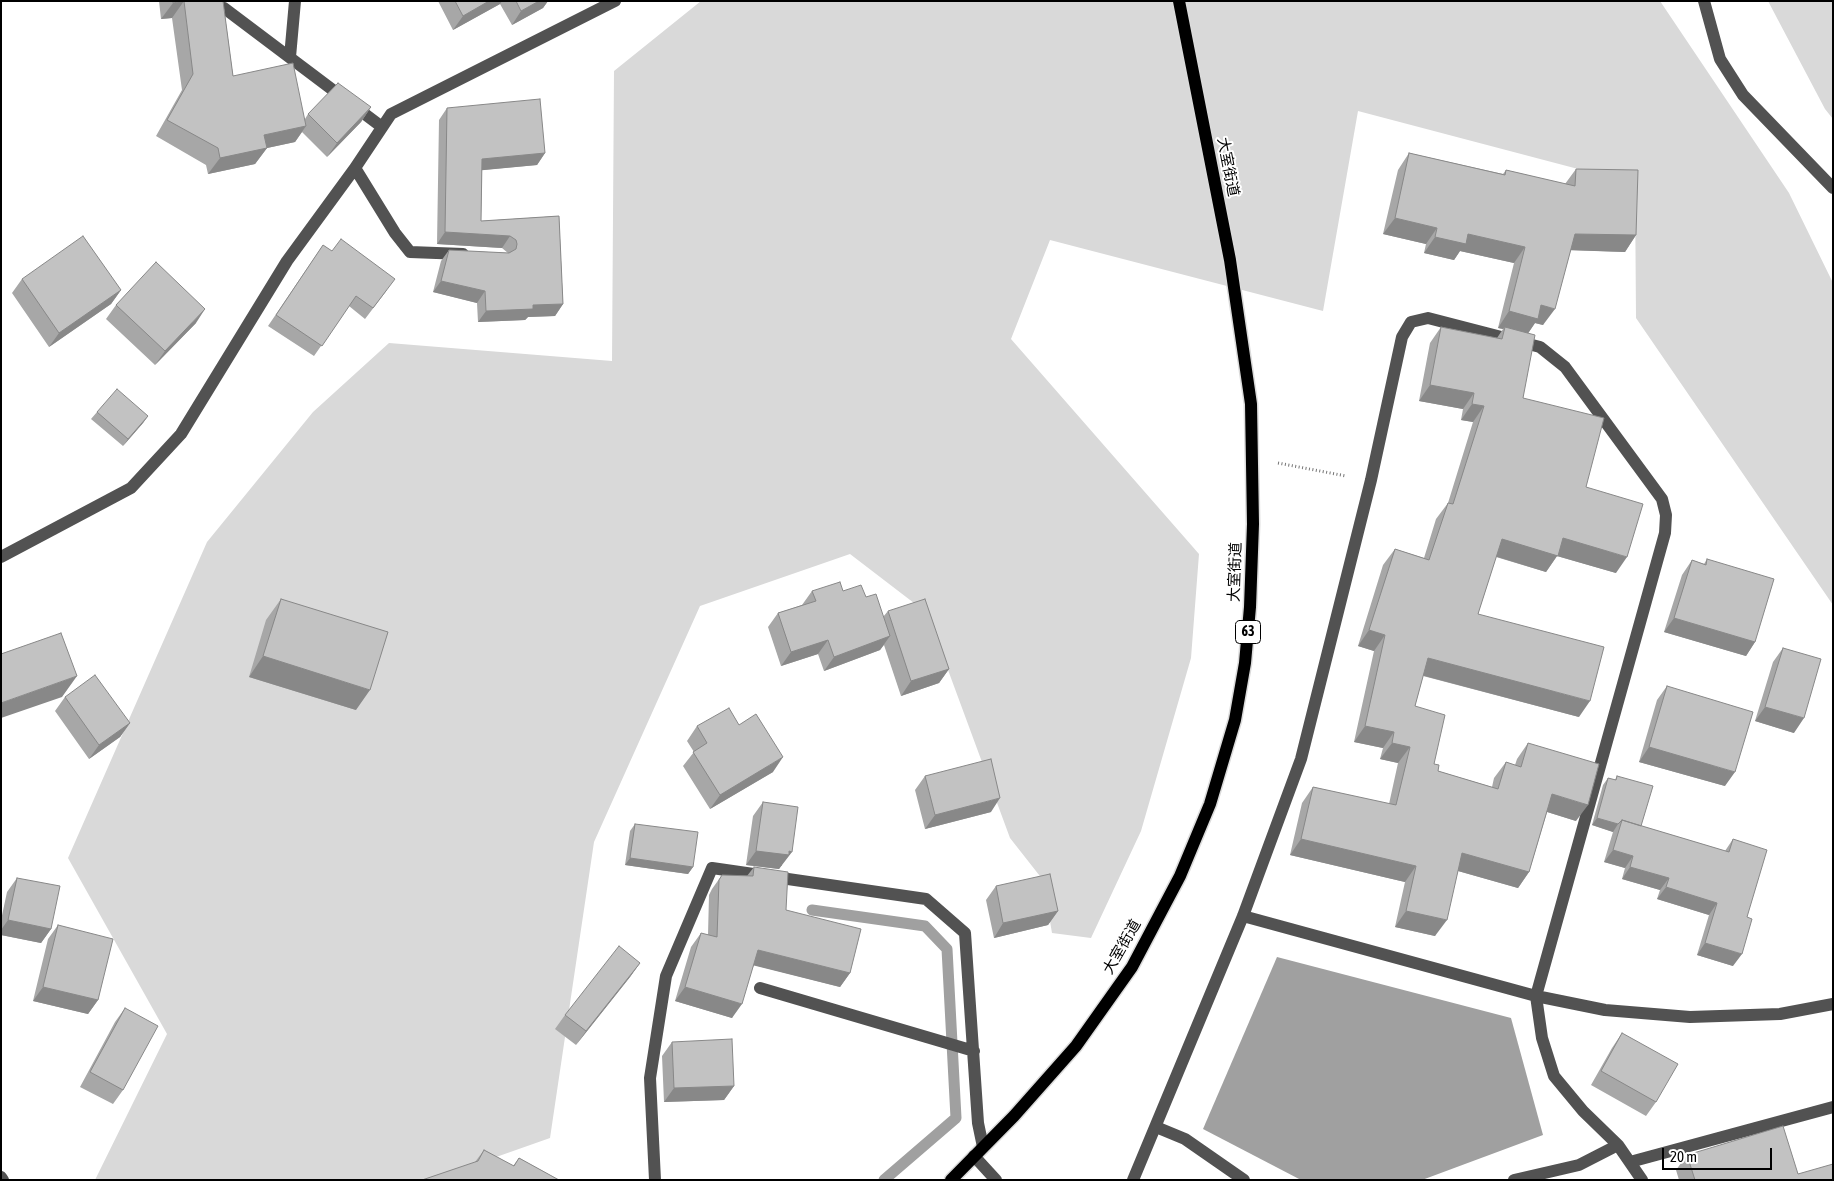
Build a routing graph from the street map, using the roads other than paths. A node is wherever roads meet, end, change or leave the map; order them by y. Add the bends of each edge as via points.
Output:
1 (295, 1) edge
2 (615, 1) edge
3 (1179, 1) edge
4 (1704, 1) edge
5 (224, 8) edge
6 (290, 57) junction
7 (382, 127) junction
8 (354, 168) junction
9 (1833, 188) edge
10 (473, 255) edge
11 (1, 557) edge
12 (1243, 916) junction
13 (760, 988) dead end
14 (1536, 996) junction
15 (1833, 1004) edge
16 (974, 1051) junction
17 (1833, 1107) edge
18 (1156, 1127) junction
19 (1618, 1145) junction
20 (978, 1152) junction
21 (1630, 1162) junction
22 (655, 1180) edge
23 (951, 1180) edge
24 (996, 1180) edge
25 (1133, 1180) edge
26 (1244, 1180) edge
27 (1514, 1180) edge
28 (1642, 1180) edge

1 - 6 street
2 - 7 street via 391,114
3 - 20 main road, 大室街道 / 63 via 1230,260 1251,404 1253,524 1245,663 1235,720 1210,804 1180,876 1136,959 1076,1046
4 - 9 street via 1720,59 1743,95
5 - 6 street
6 - 7 street
7 - 8 street
8 - 10 street via 410,252
8 - 11 street via 287,261 181,434 131,488
12 - 14 street
12 - 14 street via 1301,759 1371,480 1402,337 1411,322 1428,318 1540,346 1565,367 1662,499 1666,515 1665,533
12 - 18 street
13 - 16 street
14 - 15 street via 1605,1010 1690,1017 1780,1014
14 - 19 street via 1542,1038 1554,1076 1583,1112
16 - 20 street
16 - 22 street via 965,933 926,899 712,868 666,976 650,1078
17 - 21 street
18 - 25 street
18 - 26 street via 1185,1139
19 - 21 street
19 - 27 street via 1579,1165
20 - 23 main road, 大室街道 / 63
20 - 24 street
21 - 28 street

